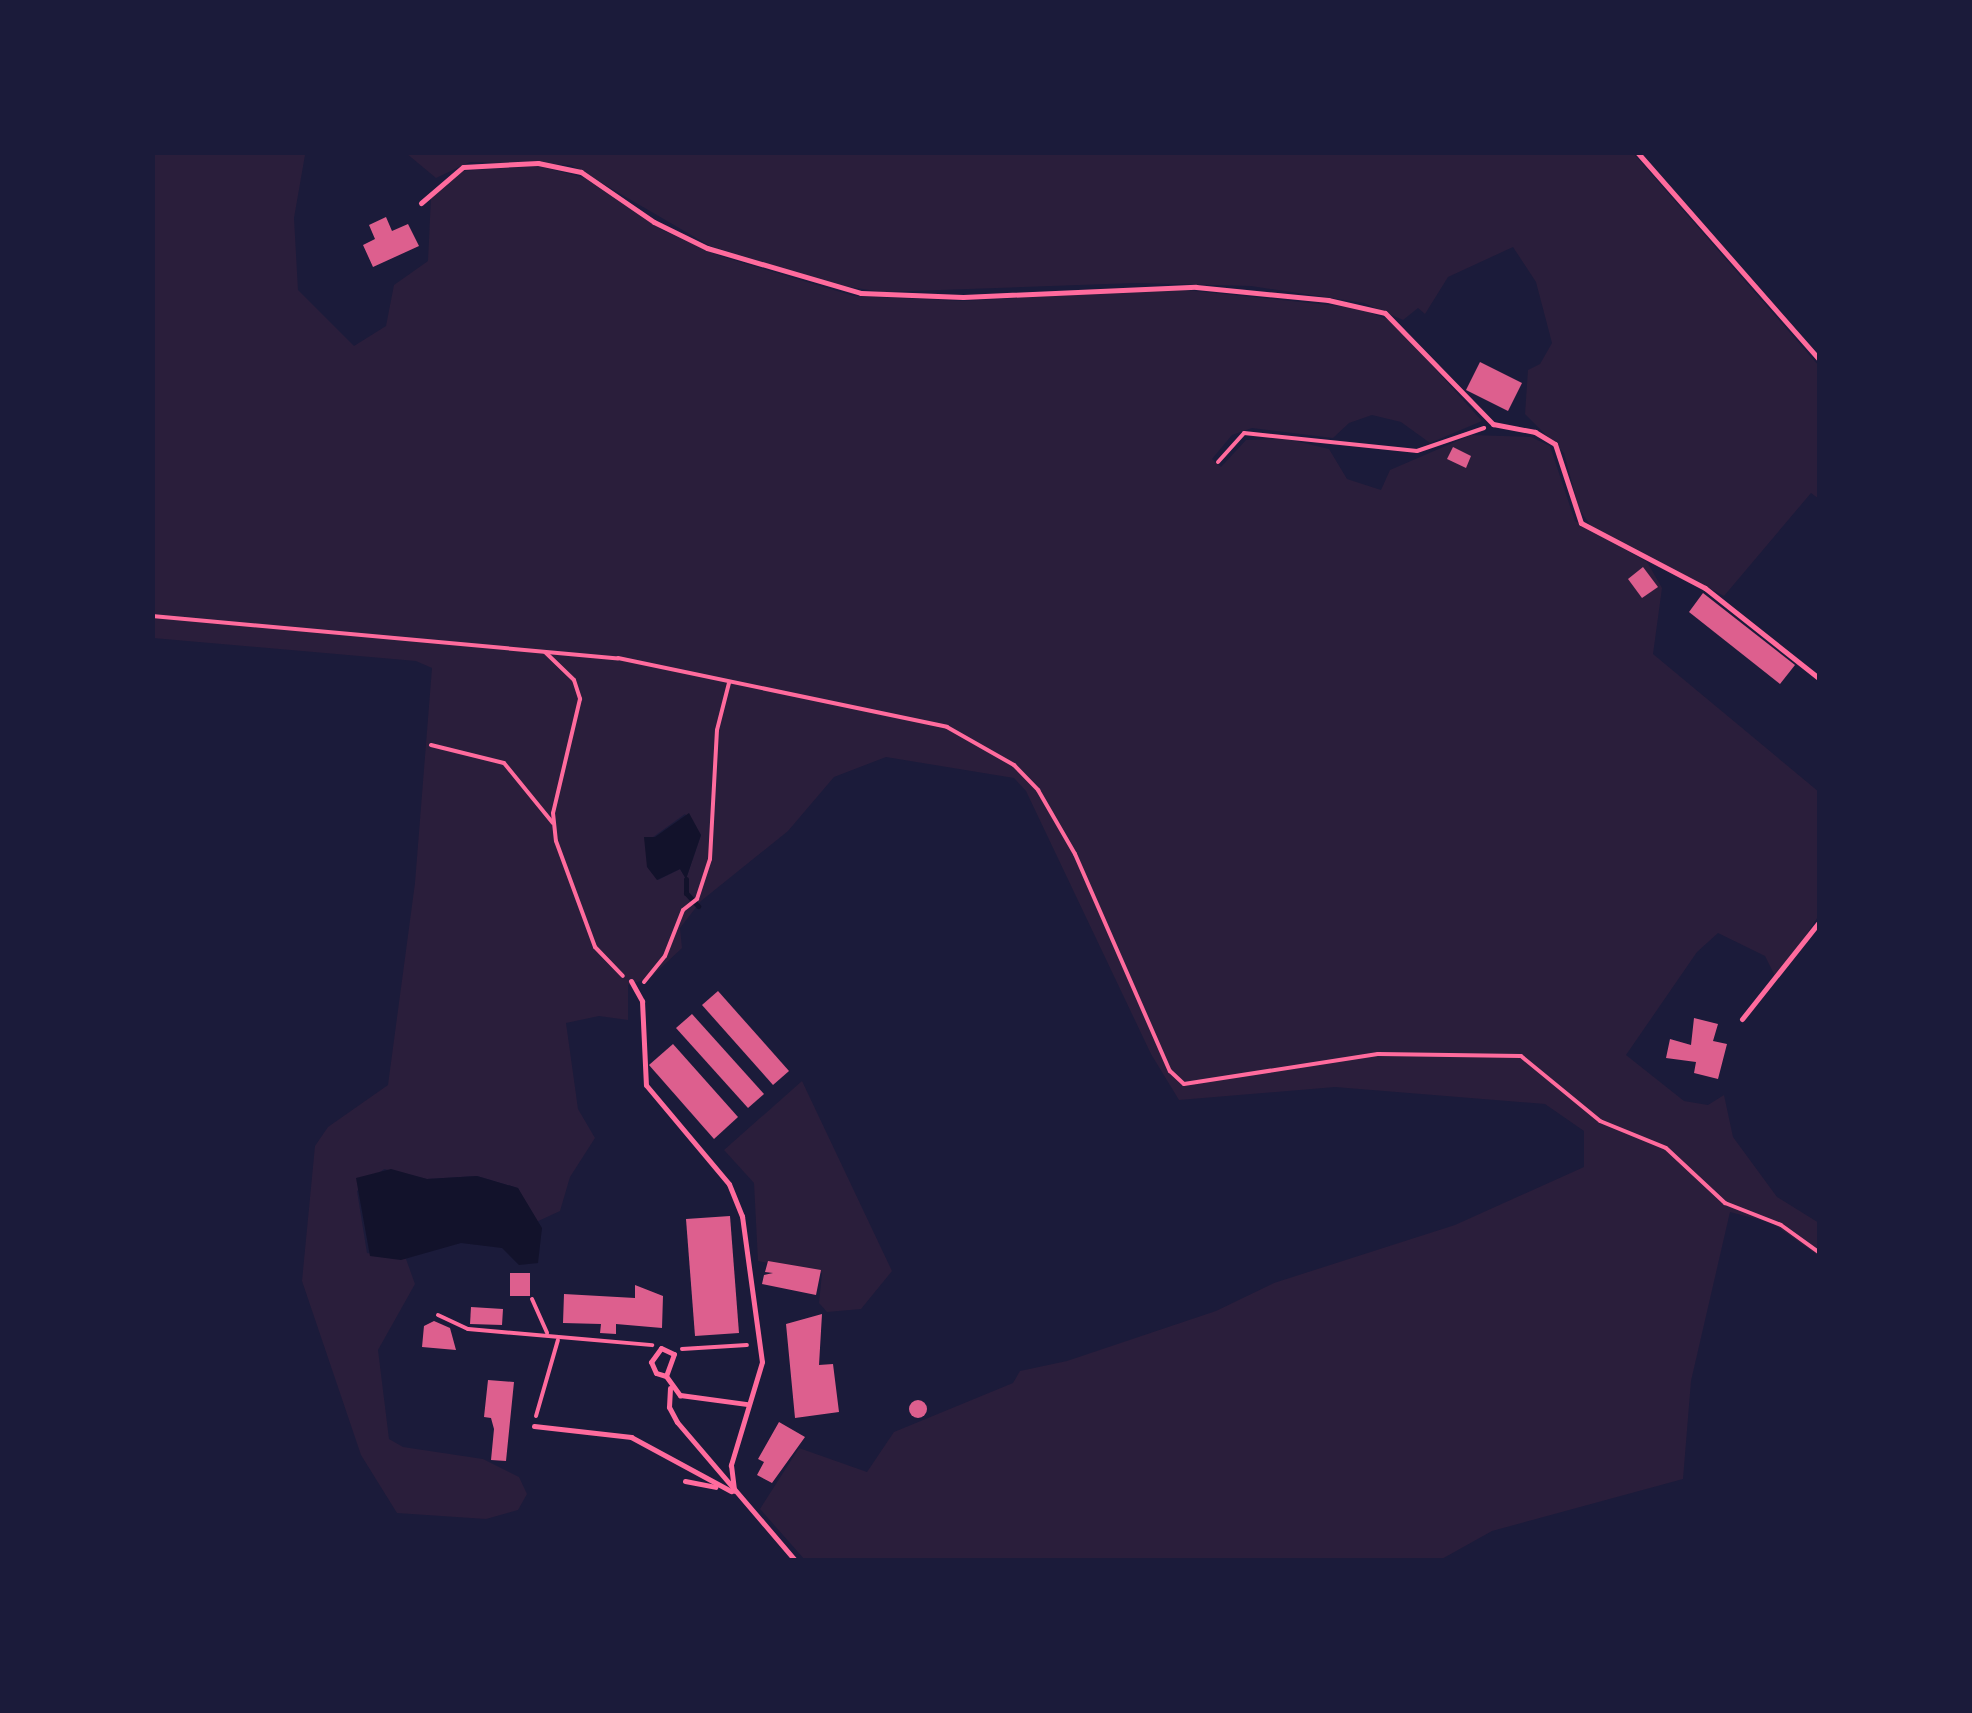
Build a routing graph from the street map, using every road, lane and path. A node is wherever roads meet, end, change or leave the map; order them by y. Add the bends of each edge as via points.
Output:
1 (1637, 152) edge
2 (421, 203) dead end
3 (1820, 360) edge
4 (1492, 424) junction
5 (1218, 462) dead end
6 (152, 616) edge
7 (545, 652) junction
8 (1820, 678) edge
9 (729, 682) junction
10 (430, 746) dead end
11 (553, 823) junction
12 (1820, 921) edge
13 (631, 982) joint
14 (638, 990) junction
15 (1742, 1019) dead end
16 (1820, 1253) edge
17 (532, 1299) dead end
18 (438, 1315) dead end
19 (547, 1333) junction
20 (558, 1338) junction
21 (648, 1342) dead end
22 (762, 1344) junction
23 (674, 1354) junction
24 (666, 1376) junction
25 (670, 1388) junction
26 (747, 1404) junction
27 (534, 1426) joint
28 (685, 1481) dead end
29 (718, 1488) junction
30 (734, 1491) junction
31 (795, 1560) edge

1 - 3 lane
2 - 4 lane via 463,168 538,163 581,172 654,222 708,248 861,294 963,297 1196,286 1356,304 1392,318
4 - 5 path via 1417,451 1244,433
4 - 8 lane via 1535,432 1555,444 1576,515 1587,527 1705,588
6 - 7 path
7 - 9 path via 618,658
7 - 11 path via 574,680 580,698
9 - 14 path via 718,730 710,859 697,899
9 - 16 path via 931,721 1026,775 1075,854 1170,1071 1184,1084 1378,1054 1521,1056 1600,1121 1666,1148 1725,1204 1781,1226
10 - 11 path via 504,763
11 - 13 path via 596,947
12 - 15 lane
13 - 14 lane
14 - 22 lane via 644,1078 730,1184 742,1216
17 - 19 path
18 - 19 path via 468,1328
19 - 20 path
20 - 21 path
20 - 27 path
22 - 23 path via 692,1345
22 - 26 lane
23 - 24 lane
23 - 24 lane via 661,1348 652,1354 656,1373
24 - 25 lane
25 - 26 lane via 694,1400
25 - 30 lane via 677,1422
26 - 30 lane via 731,1465
27 - 29 lane via 632,1437
28 - 29 lane
29 - 30 lane
30 - 31 lane

